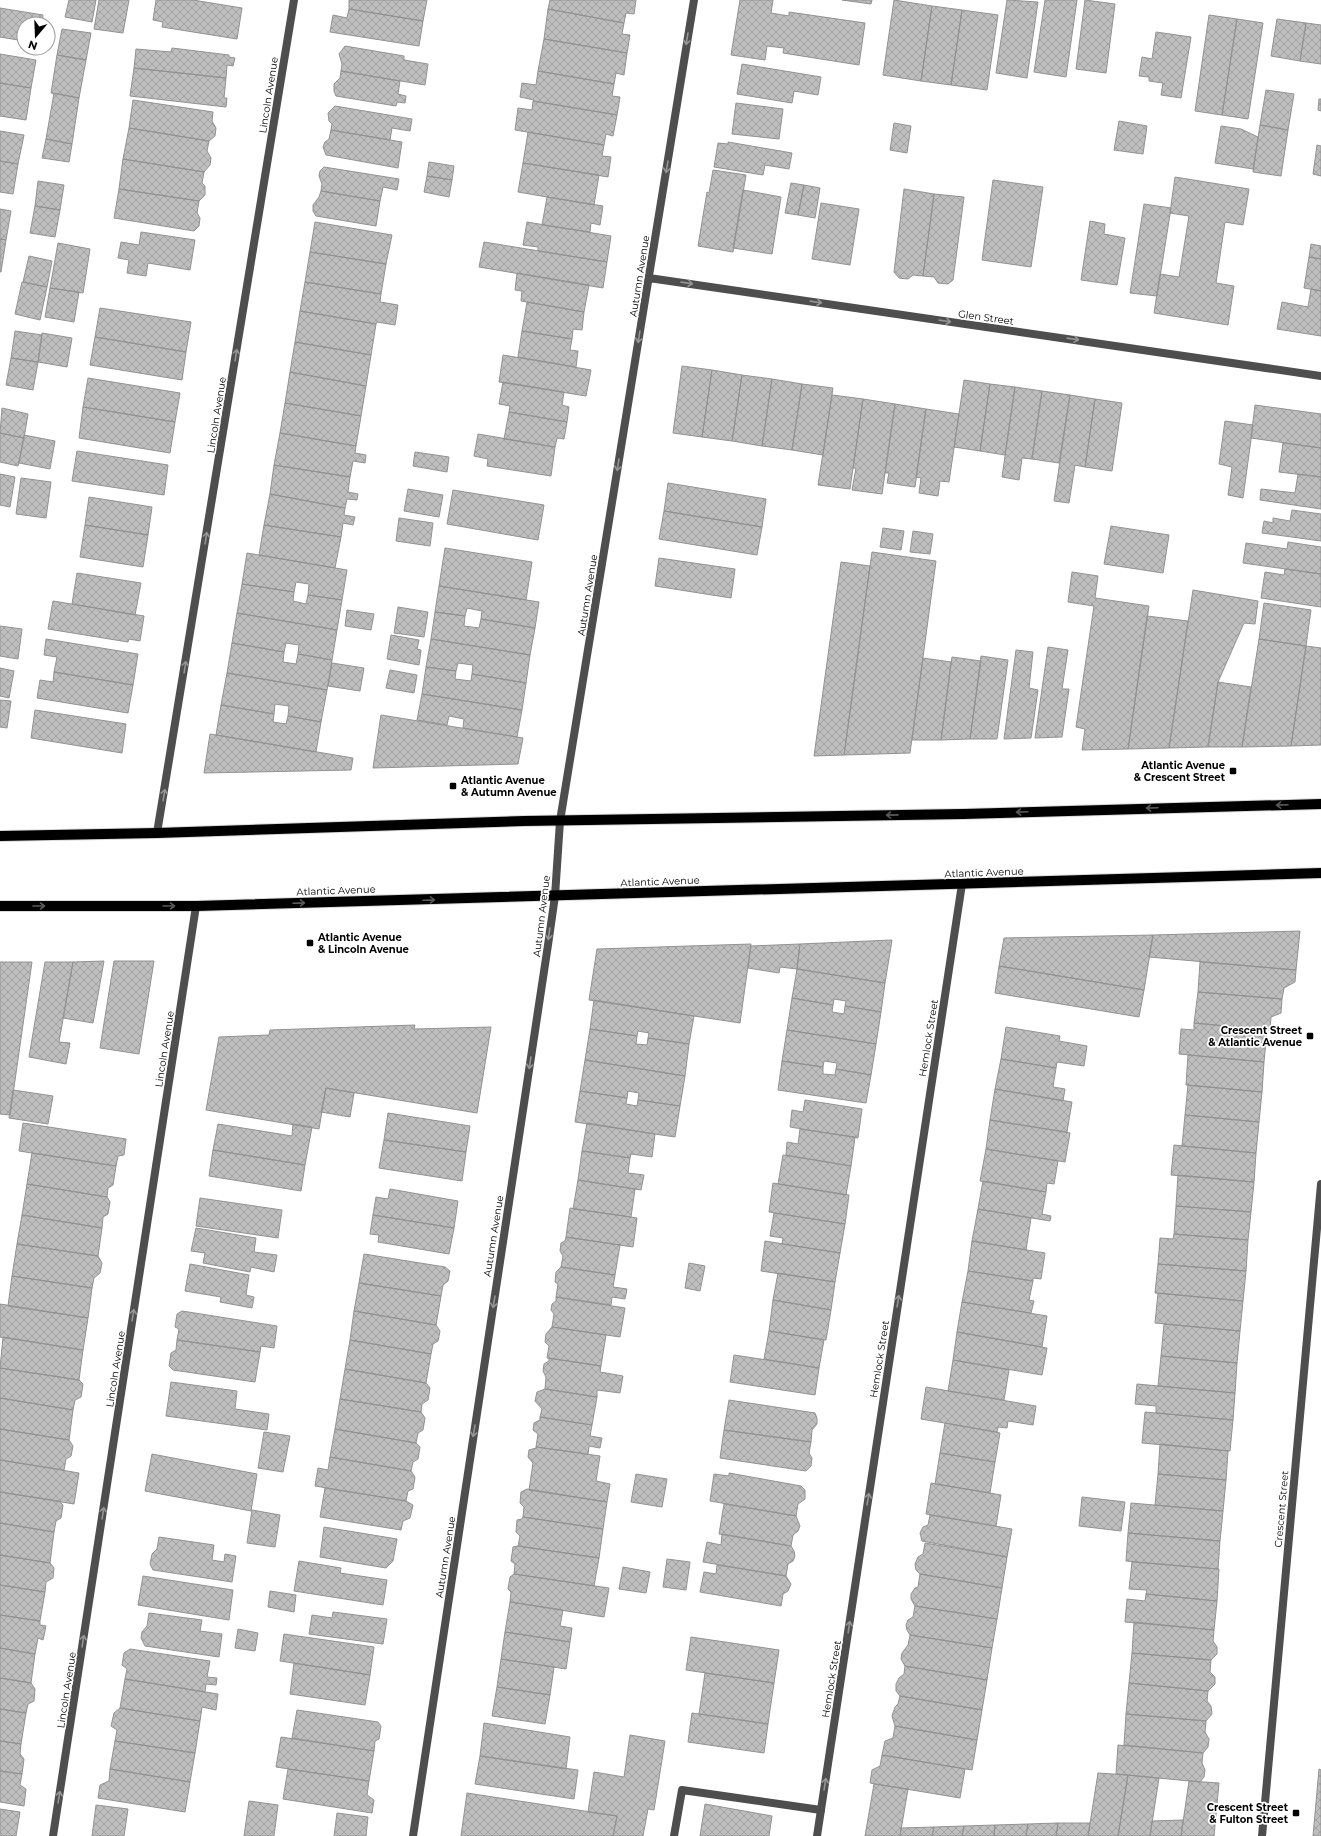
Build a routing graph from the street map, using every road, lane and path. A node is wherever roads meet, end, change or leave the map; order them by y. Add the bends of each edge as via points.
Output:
1 (294, 0) edge
2 (694, 0) edge
3 (649, 278) junction
4 (1321, 376) edge
5 (1321, 804) edge
6 (560, 820) junction
7 (158, 833) junction
8 (0, 836) edge
9 (1321, 873) edge
10 (962, 884) junction
11 (554, 896) junction
12 (0, 906) edge
13 (196, 906) junction
14 (1321, 1184) edge
15 (821, 1810) junction
16 (53, 1836) edge
17 (413, 1836) edge
18 (674, 1836) edge
19 (817, 1836) edge
20 (1262, 1836) edge

7 -> 1 street, Lincoln Avenue
2 -> 3 street, Autumn Avenue
3 -> 4 street, Glen Street
3 -> 6 street, Autumn Avenue
5 -> 6 main road via 963,814
6 - 7 main road
6 - 11 street, Autumn Avenue
7 - 8 main road
9 - 10 main road, Atlantic Avenue
10 - 11 main road, Atlantic Avenue
15 -> 10 street, Hemlock Street
13 -> 11 main road, Atlantic Avenue
11 -> 17 street, Autumn Avenue
12 -> 13 main road, Atlantic Avenue
16 -> 13 street, Lincoln Avenue
14 - 20 street, Crescent Street
15 - 18 street via 682,1790
15 - 19 street, Hemlock Street

